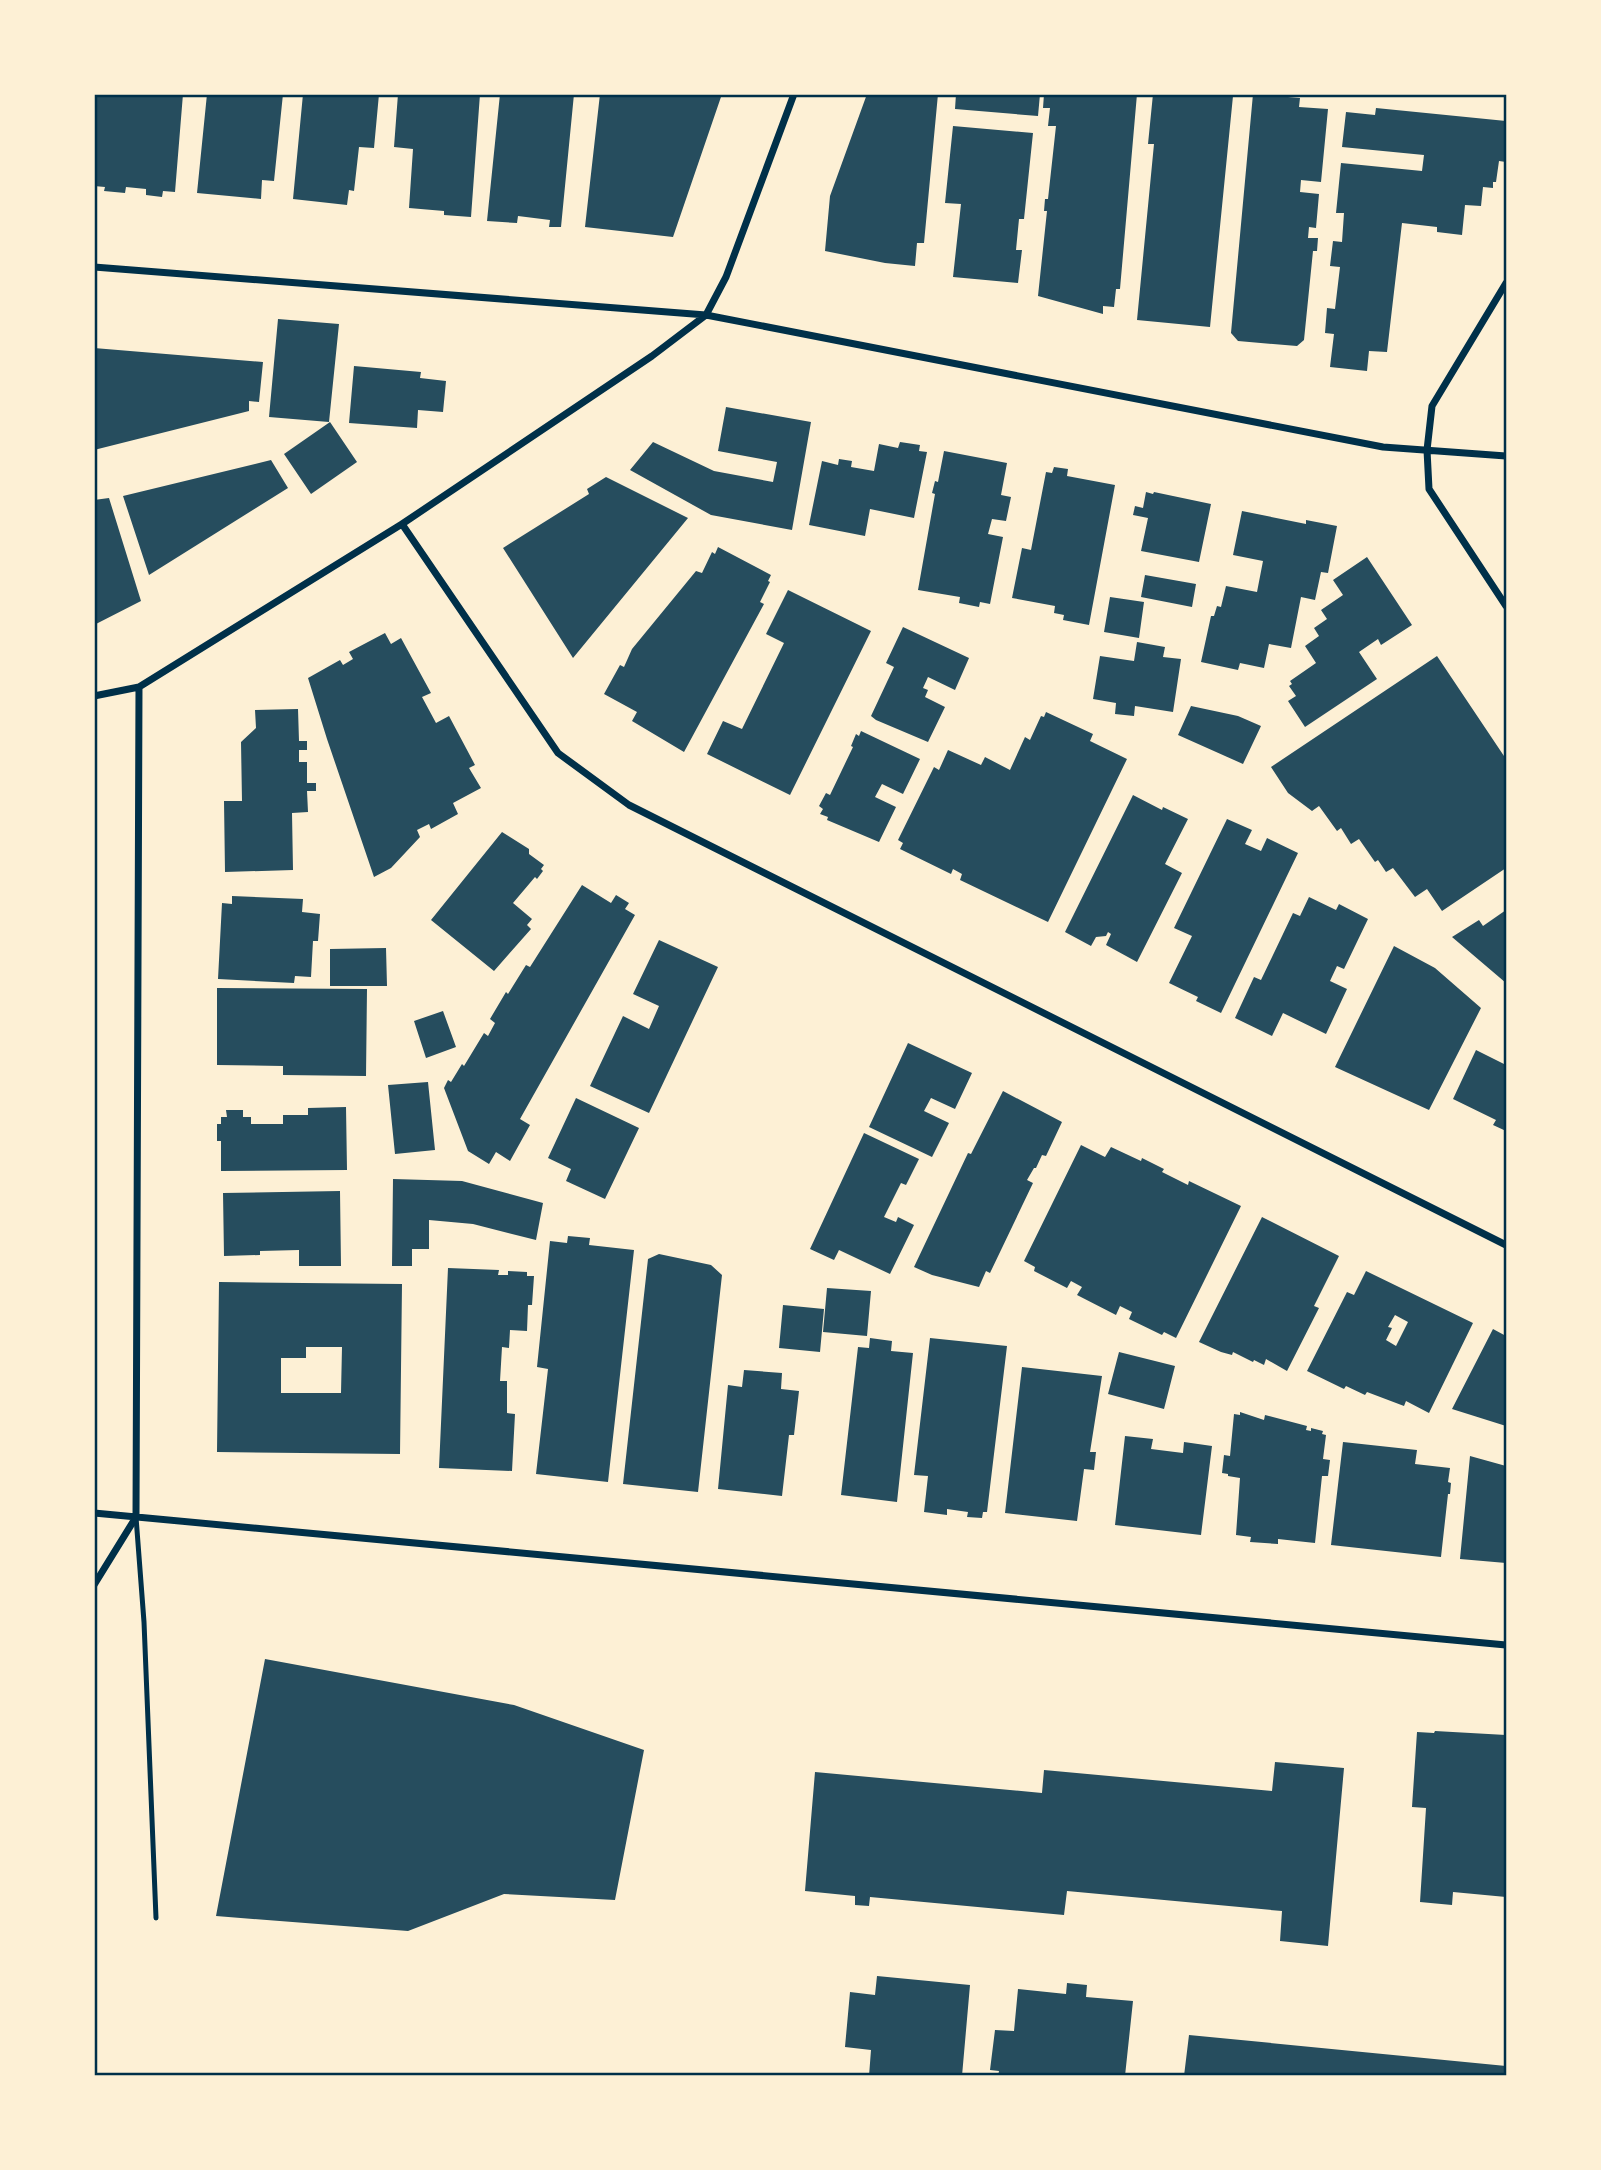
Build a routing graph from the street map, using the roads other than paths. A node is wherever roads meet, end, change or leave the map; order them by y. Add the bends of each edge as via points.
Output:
1 (794, 94) edge
2 (94, 267) edge
3 (1507, 283) edge
4 (706, 315) junction
5 (1427, 450) junction
6 (1507, 456) edge
7 (402, 524) junction
8 (1507, 606) edge
9 (139, 687) junction
10 (94, 696) edge
11 (1507, 1245) edge
12 (94, 1513) edge
13 (136, 1517) junction
14 (94, 1586) edge
15 (1507, 1645) edge
16 (156, 1918) dead end

1 - 4 street via 726,277
2 - 4 street
3 - 5 street via 1432,406
4 - 5 street via 1383,447
4 - 7 street
5 - 6 street
5 - 8 street via 1429,489
7 - 9 street
7 - 11 street via 558,753 629,804
9 - 10 street
9 - 13 street
12 - 13 street
13 - 14 street
13 - 15 street
13 - 16 lane

